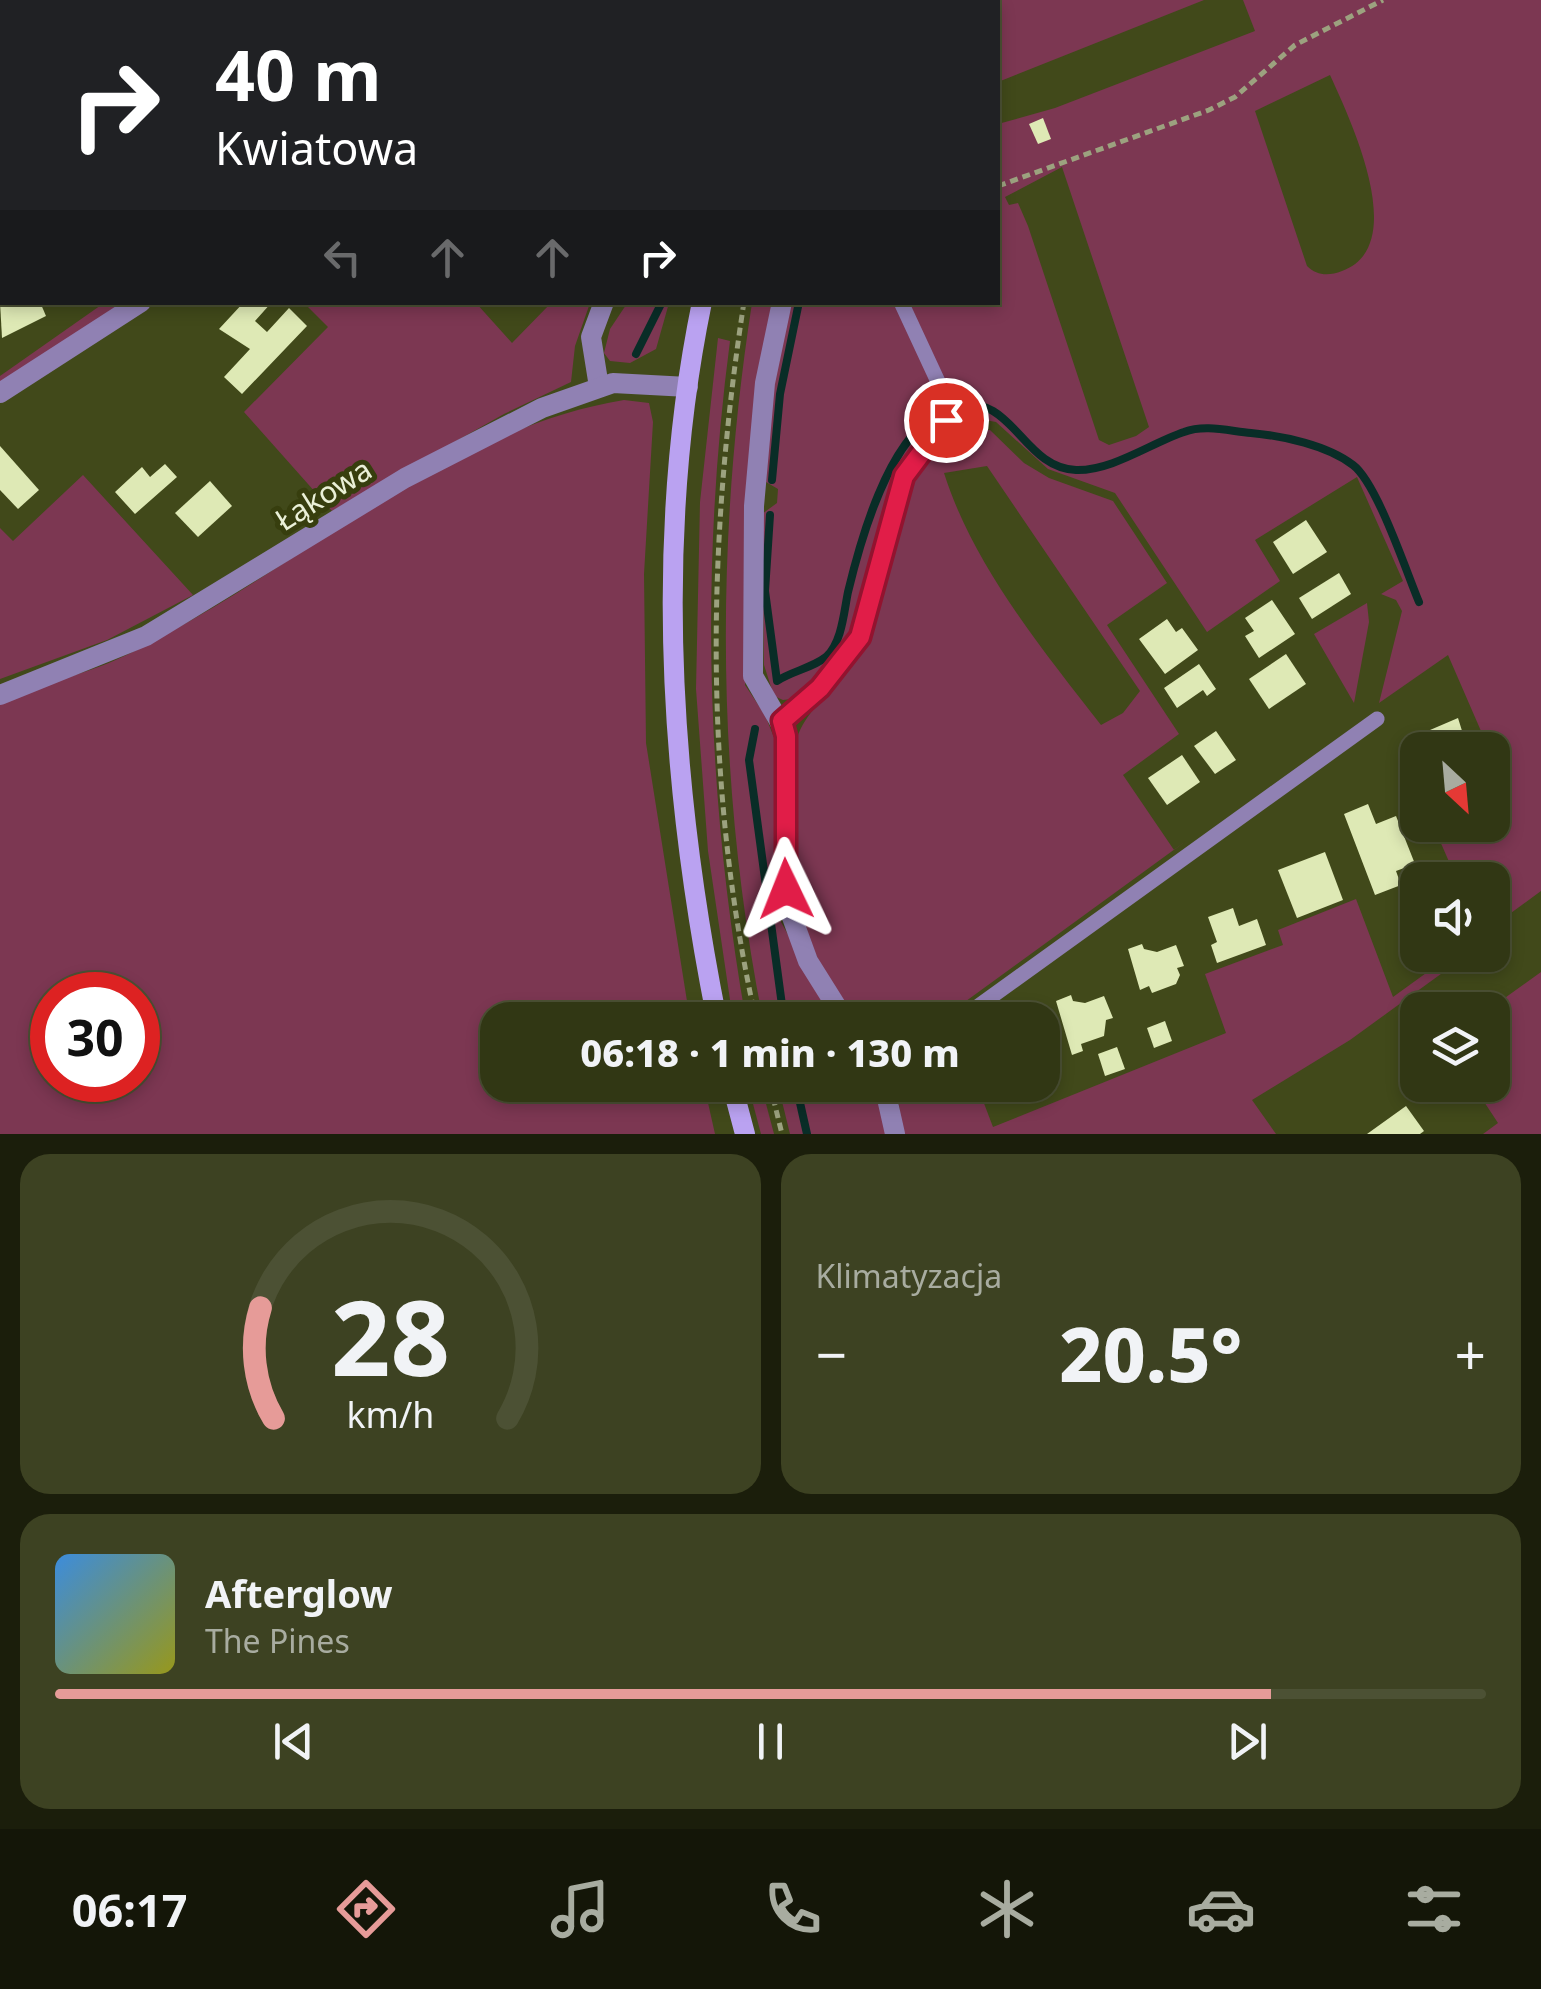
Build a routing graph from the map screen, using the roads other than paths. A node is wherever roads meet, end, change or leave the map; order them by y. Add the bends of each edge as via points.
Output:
1 (136, 305) edge
2 (603, 305) edge
3 (702, 305) edge
4 (781, 305) edge
5 (902, 305) edge
6 (599, 387) junction
7 (688, 387) junction
8 (0, 393) edge
9 (0, 694) edge
10 (1377, 719) dead end
11 (782, 721) junction
12 (714, 1002) edge
13 (833, 1002) edge
14 (984, 1002) edge
15 (737, 1102) edge
16 (888, 1102) edge
17 (745, 1134) edge
18 (895, 1134) edge

1 - 8 street
2 - 6 street via 590,337
3 - 7 main road
4 - 11 street via 765,383 750,580 753,676
5 - 11 lane via 937,378 947,410 944,428 911,462 860,637 820,688
6 - 7 street, Łąkowa
6 - 9 street, Łąkowa via 419,470 146,636
7 - 12 main road via 673,594 676,751
10 - 14 lane
11 - 13 street via 789,910
15 - 17 main road
16 - 18 street

